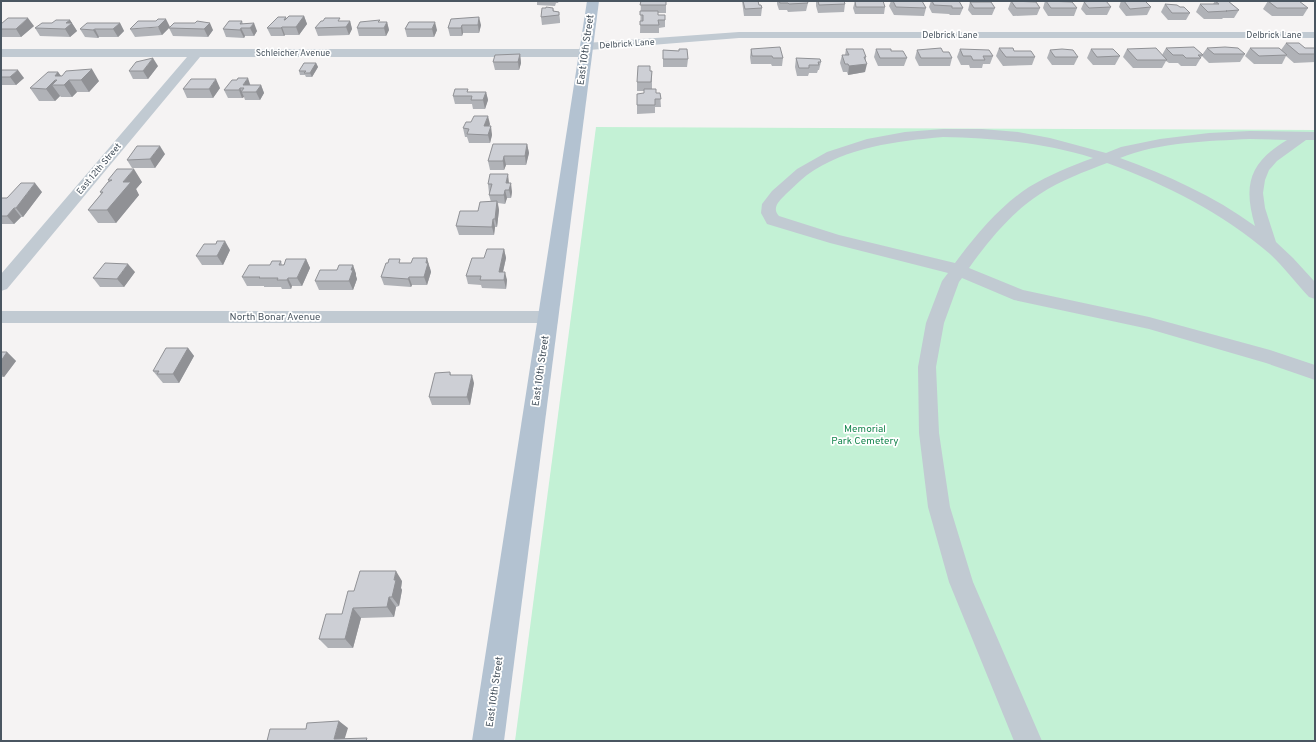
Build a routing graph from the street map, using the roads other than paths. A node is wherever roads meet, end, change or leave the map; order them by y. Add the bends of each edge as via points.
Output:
1 (593, 1) edge
2 (1315, 35) edge
3 (586, 50) junction
4 (1, 53) edge
5 (197, 53) junction
6 (1310, 136) edge
7 (1106, 158) junction
8 (1269, 245) junction
9 (959, 270) junction
10 (1, 285) edge
11 (1315, 293) edge
12 (1, 317) edge
13 (548, 317) junction
14 (1315, 374) edge
15 (488, 741) edge
16 (1028, 741) edge

1 - 3 main road, East 10th Street
2 - 3 street, Delbrick Lane via 739,35
3 - 5 street, Schleicher Avenue
3 - 13 main road, East 10th Street
4 - 5 street, Schleicher Avenue
5 - 10 street, East 12th Street
6 - 7 street via 1209,137 1160,143 1126,150
6 - 8 street via 1286,146 1262,168 1256,185 1256,202
7 - 8 street via 1182,189 1241,224
7 - 9 street via 1034,191 1008,212 974,249
7 - 9 street via 1055,143 1024,138 964,133 921,134 887,139 831,156 806,169 782,188 769,203 768,215 773,220
8 - 11 street
9 - 14 street via 1020,296 1156,325 1270,357
9 - 16 street via 935,323 927,368 929,432 939,506 961,582
12 - 13 street, North Bonar Avenue
13 - 15 main road, East 10th Street

